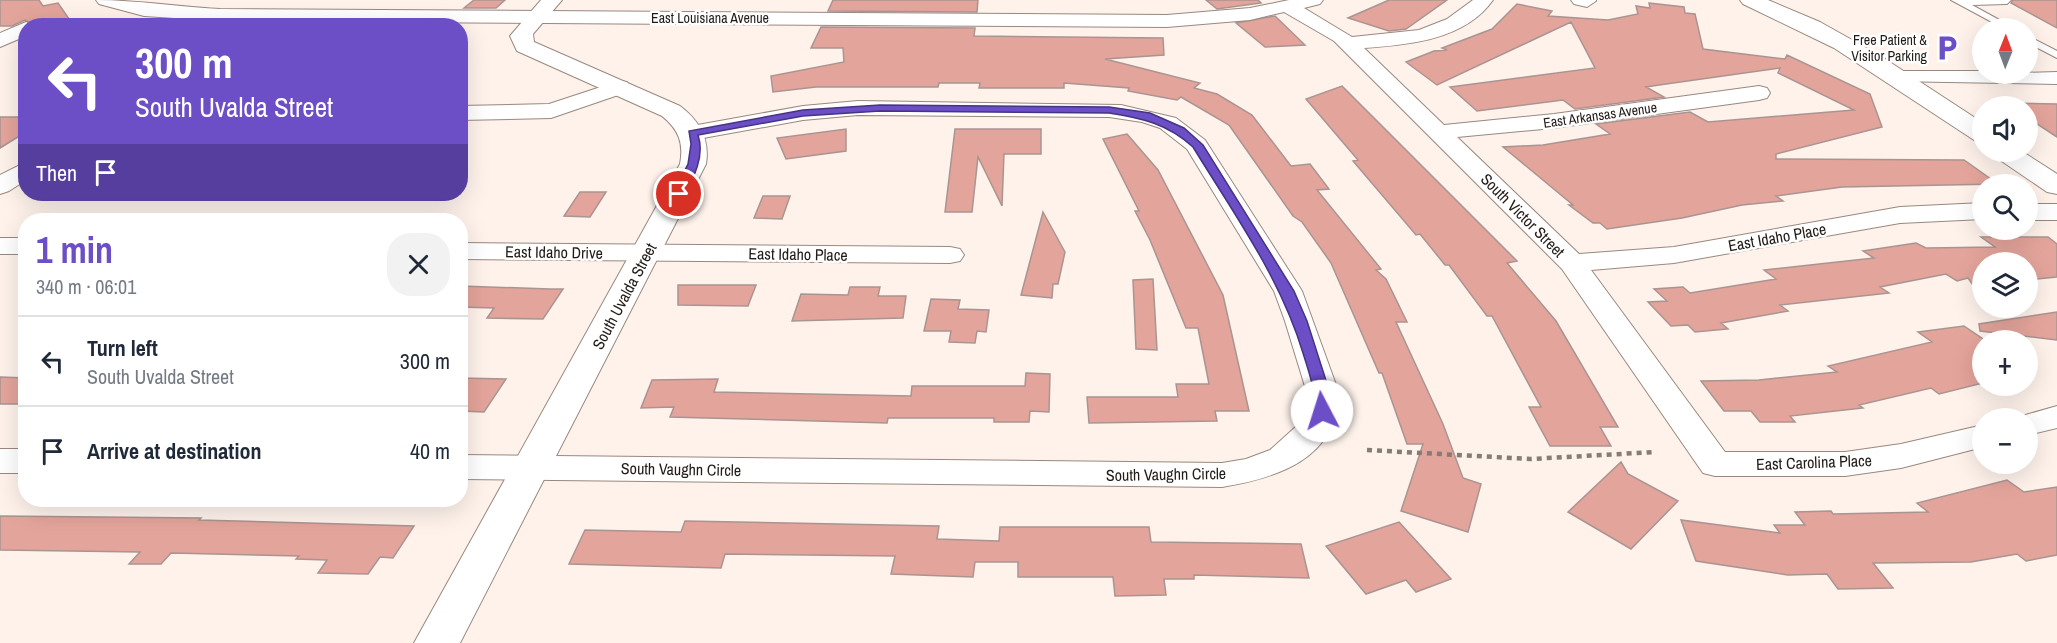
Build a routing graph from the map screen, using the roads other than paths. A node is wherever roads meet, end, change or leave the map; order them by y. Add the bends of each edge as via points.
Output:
1 (105, 0) edge
2 (437, 0) edge
3 (668, 0) edge
4 (819, 0) edge
5 (996, 0) edge
6 (1179, 0) edge
7 (1484, 0) edge
8 (1750, 0) edge
9 (1958, 1) edge
10 (2007, 1) edge
11 (1302, 3) edge
12 (543, 9) edge
13 (416, 17) junction
14 (653, 18) junction
15 (1990, 18) edge
16 (810, 19) junction
17 (993, 20) junction
18 (1193, 20) junction
19 (1348, 43) junction
20 (2038, 45) edge
21 (2057, 55) edge
22 (1897, 76) junction
23 (2057, 78) edge
24 (619, 87) junction
25 (1759, 93) dead end
26 (468, 113) edge
27 (1972, 127) edge
28 (1440, 132) junction
29 (692, 133) junction
30 (2021, 162) edge
31 (2057, 186) edge
32 (1972, 212) edge
33 (2038, 212) edge
34 (2057, 212) edge
35 (0, 246) edge
36 (18, 246) edge
37 (468, 251) edge
38 (647, 253) junction
39 (950, 255) dead end
40 (1572, 263) junction
41 (2057, 417) edge
42 (2038, 422) edge
43 (1972, 439) edge
44 (0, 460) edge
45 (18, 461) edge
46 (1715, 464) joint
47 (468, 466) edge
48 (531, 467) junction
49 (437, 643) edge

1 - 13 street, East Louisiana Avenue via 144,10 192,15
2 - 13 street
3 - 14 street
4 - 16 street
5 - 17 street
6 - 18 street
7 - 19 street via 1467,18 1440,31
8 - 22 street via 1830,34
9 - 10 lane
9 - 15 lane
11 - 18 street, East Louisiana Avenue
11 - 19 street, South Victor Street
12 - 13 street, East Louisiana Avenue
12 - 14 street, East Louisiana Avenue
12 - 24 street via 521,36 528,49
14 - 16 street, East Louisiana Avenue
16 - 17 street, East Louisiana Avenue
17 - 18 street, East Louisiana Avenue
19 - 28 street, South Victor Street
20 - 21 lane
22 - 23 street
22 - 27 street
24 - 26 street via 551,111
24 - 29 street via 671,111
25 - 28 street, East Arkansas Avenue via 1564,120
28 - 40 street, South Victor Street
29 - 38 street, South Uvalda Street via 696,144 693,164
29 - 48 street, South Vaughn Circle via 803,113 858,108 1109,110 1167,123 1197,145 1287,291 1323,393 1322,411 1315,428 1282,458 1251,470 1222,475
30 - 31 street
32 - 40 street, East Idaho Place via 1900,215 1674,255
33 - 34 street
35 - 36 street
37 - 38 street, East Idaho Drive
38 - 39 street, East Idaho Place
38 - 48 street, South Uvalda Street
40 - 46 street, South Victor Street
41 - 42 street
43 - 46 street, East Carolina Place via 1866,461
44 - 45 street
47 - 48 street, South Vaughn Circle
48 - 49 street, South Uvalda Street

